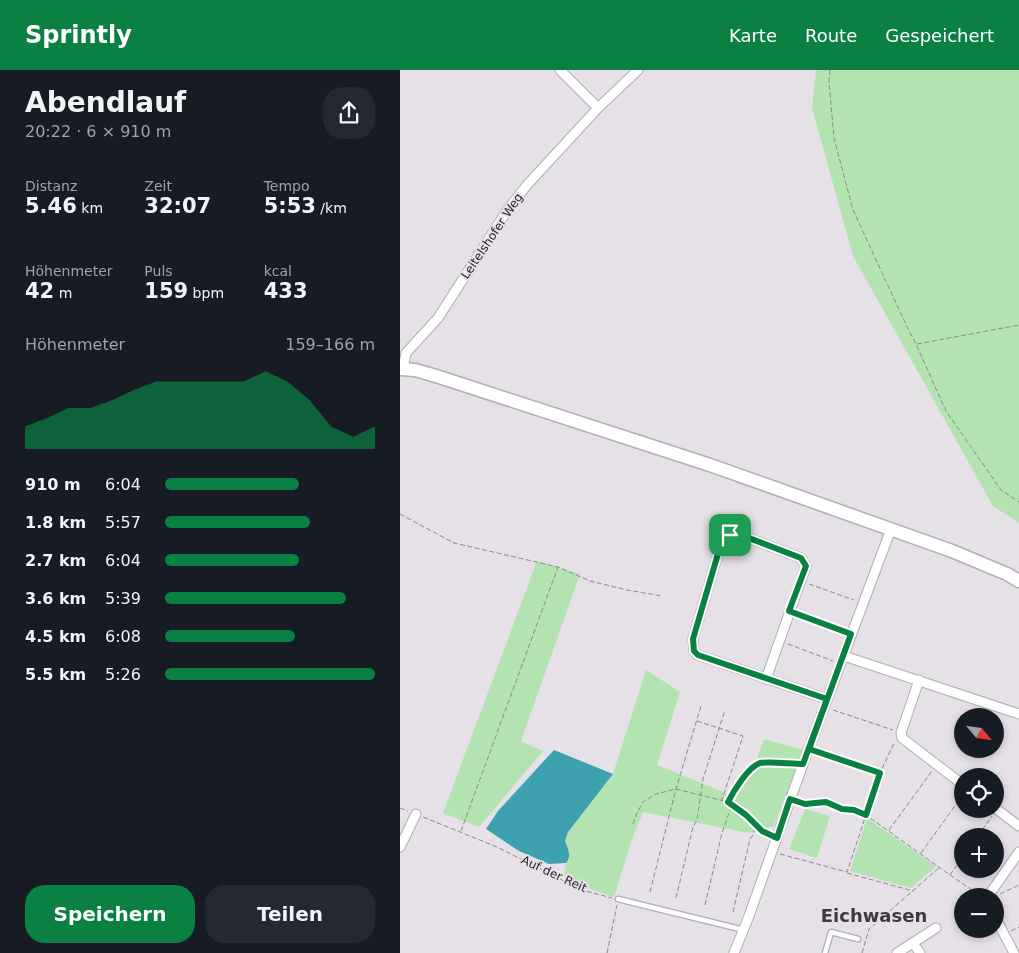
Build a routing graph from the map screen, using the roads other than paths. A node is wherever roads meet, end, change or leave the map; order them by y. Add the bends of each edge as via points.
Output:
1 (560, 70) edge
2 (638, 70) edge
3 (598, 108) junction
4 (401, 369) edge
5 (890, 529) junction
6 (1019, 581) edge
7 (842, 660) junction
8 (766, 678) junction
9 (919, 680) junction
10 (826, 703) junction
11 (1019, 714) edge
12 (954, 778) edge
13 (416, 814) road end
14 (1004, 815) edge
15 (1019, 826) edge
16 (400, 847) edge
17 (1019, 852) edge
18 (994, 888) edge
19 (618, 899) road end
20 (936, 928) dead end
21 (744, 930) junction
22 (1004, 934) edge
23 (858, 940) dead end
24 (913, 943) junction
25 (828, 952) edge
26 (897, 952) edge
27 (734, 953) edge
28 (920, 953) edge
29 (1014, 953) edge

1 - 3 street
2 - 3 street, Leitelshofer Weg
3 - 4 street, Leitelshofer Weg via 508,209 438,318 406,353
4 - 5 main road via 433,375 701,462
5 - 6 main road
5 - 7 street
7 - 9 street
7 - 10 street
8 - 8 street via 694,651 693,639 722,540 730,535 741,535 801,558 806,566
8 - 10 street
9 - 11 street
9 - 12 street via 902,736
10 - 21 street
13 - 16 street
14 - 15 street
17 - 18 street
19 - 21 lane
20 - 24 street
21 - 27 street
22 - 29 street
23 - 25 lane via 831,932
24 - 26 street
24 - 28 street

